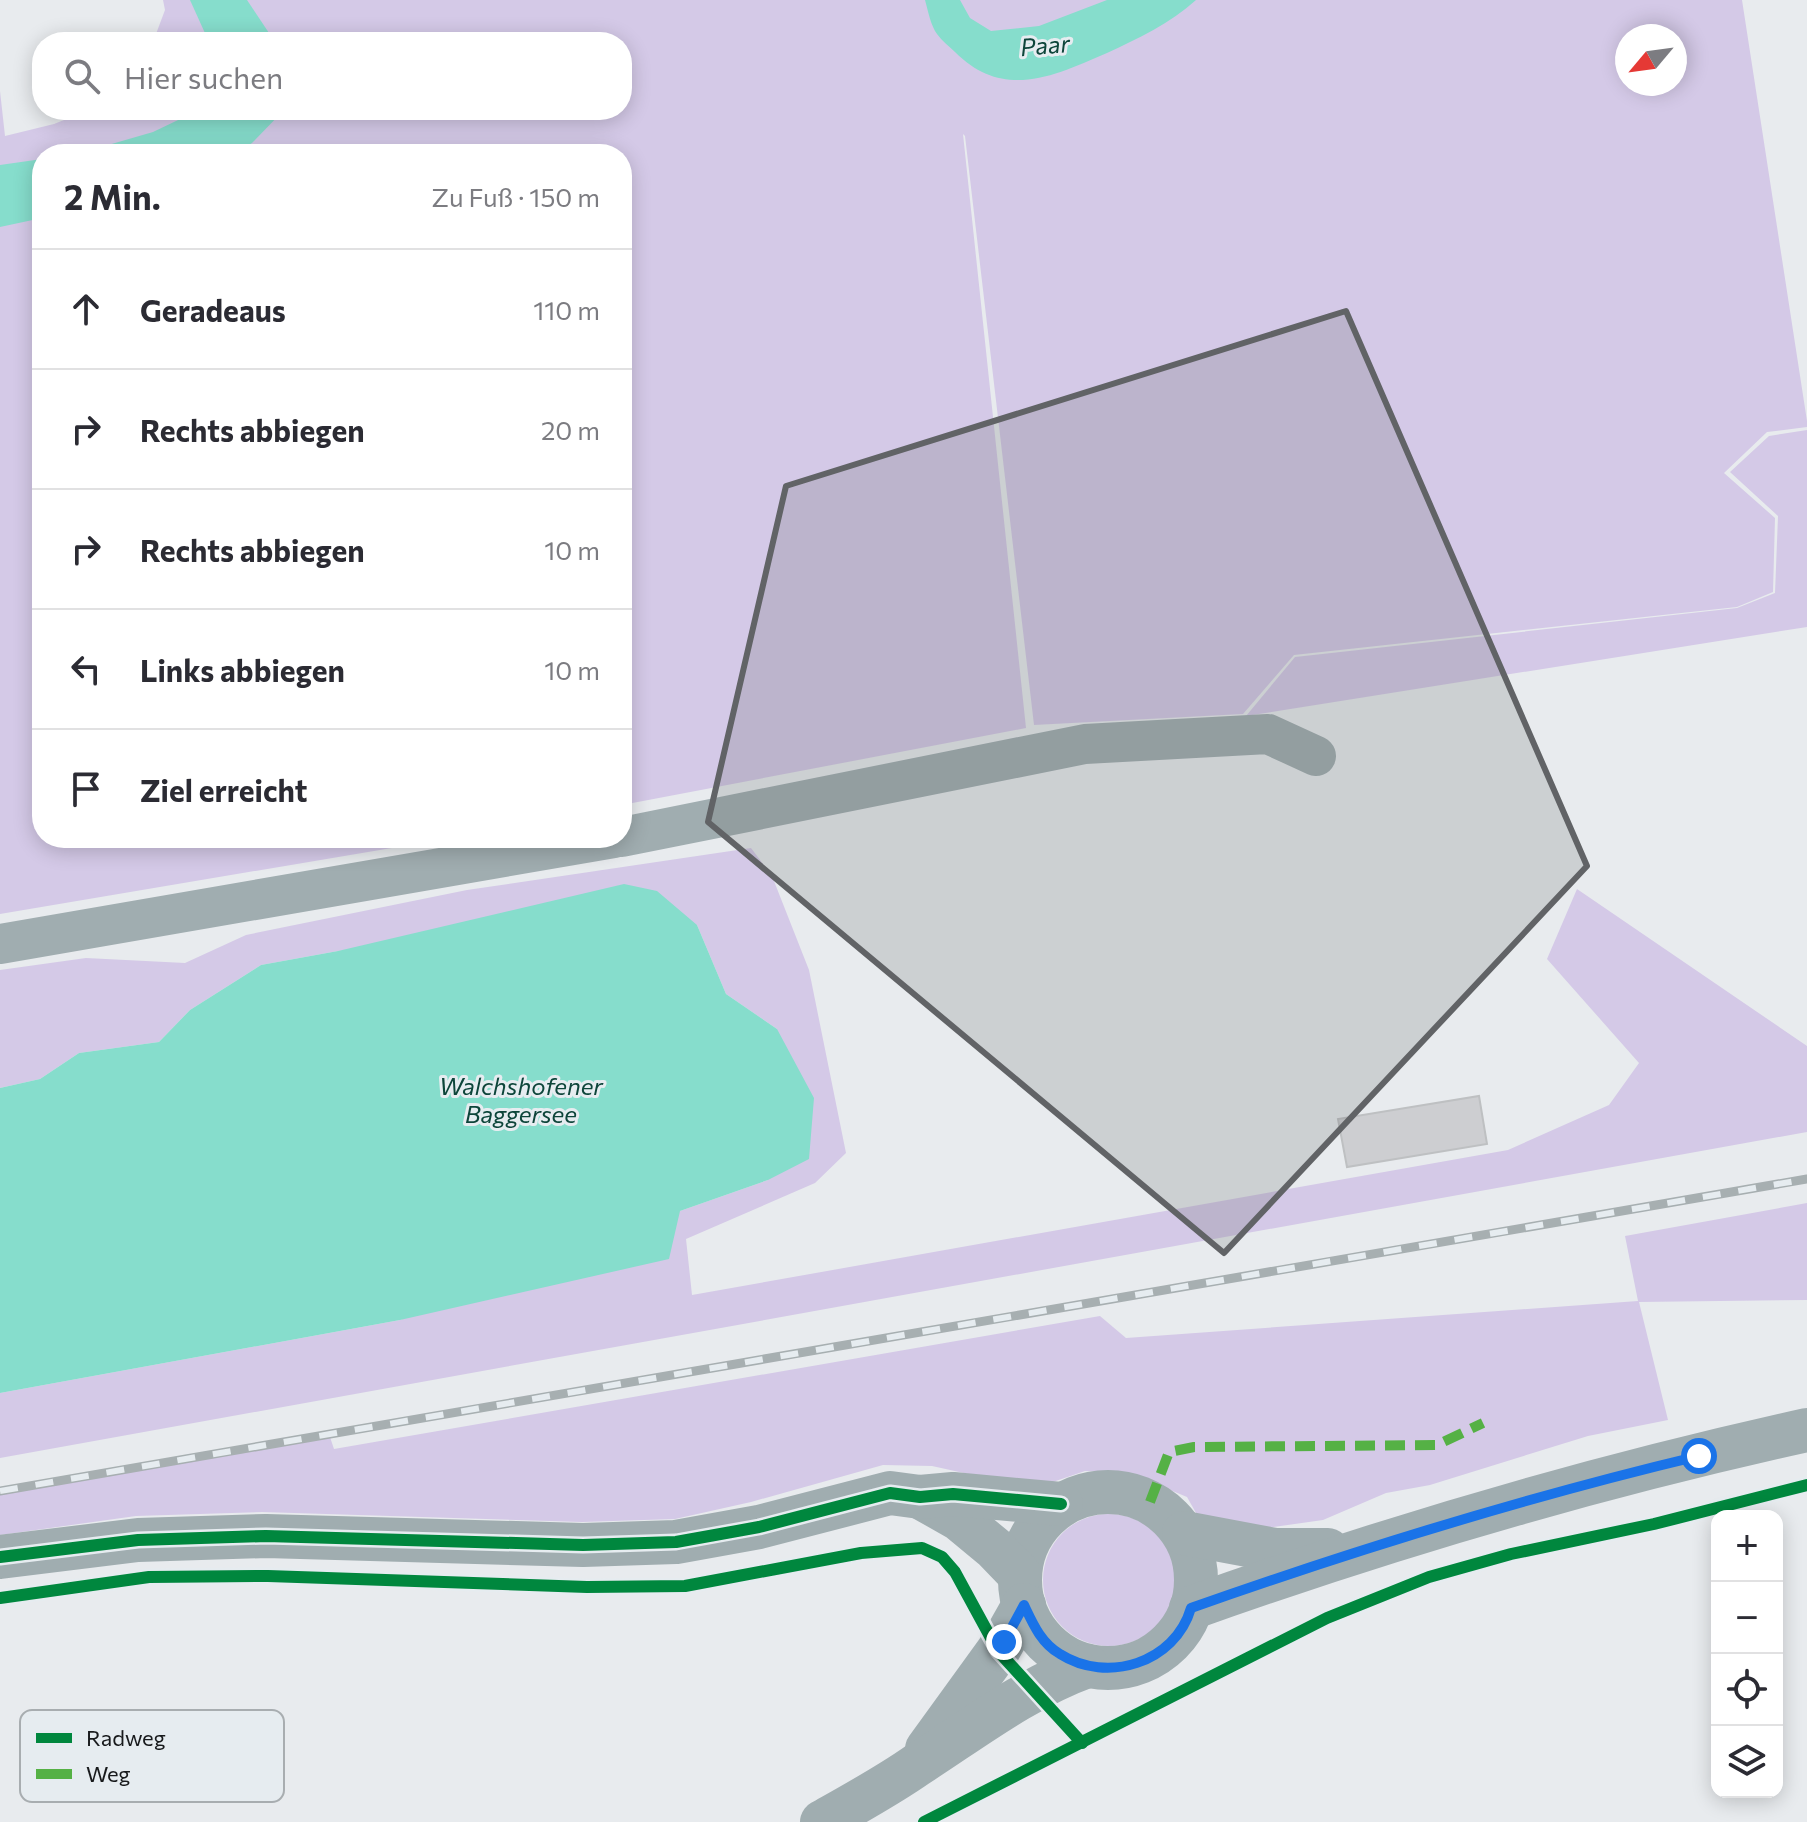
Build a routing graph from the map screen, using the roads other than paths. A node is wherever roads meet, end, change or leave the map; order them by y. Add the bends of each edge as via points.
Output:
1 (1316, 756) dead end
2 (632, 835) edge
3 (556, 848) edge
4 (0, 944) edge
5 (1807, 1430) edge
6 (920, 1497) junction
7 (1061, 1504) junction
8 (1184, 1533) junction
9 (1362, 1549) junction
10 (0, 1557) edge
11 (1022, 1590) junction
12 (1191, 1608) junction
13 (1087, 1666) junction
14 (914, 1768) junction
15 (822, 1822) edge

1 - 2 street via 1268,734 1085,744
3 - 4 street
5 - 9 street via 1615,1476
6 - 7 street via 953,1494
6 - 10 street via 890,1493 676,1542 583,1545 266,1536 138,1540
6 - 11 street via 959,1519 994,1548
7 - 8 street via 1087,1493 1142,1497 1166,1512
7 - 11 street via 1040,1523 1026,1547
8 - 9 street via 1275,1550
8 - 12 street via 1195,1559 1197,1589
9 - 12 street
11 - 13 street via 1037,1632 1059,1654
11 - 14 street via 998,1651
12 - 13 street via 1171,1643 1146,1661 1117,1668
13 - 14 street via 1003,1707
14 - 15 street

